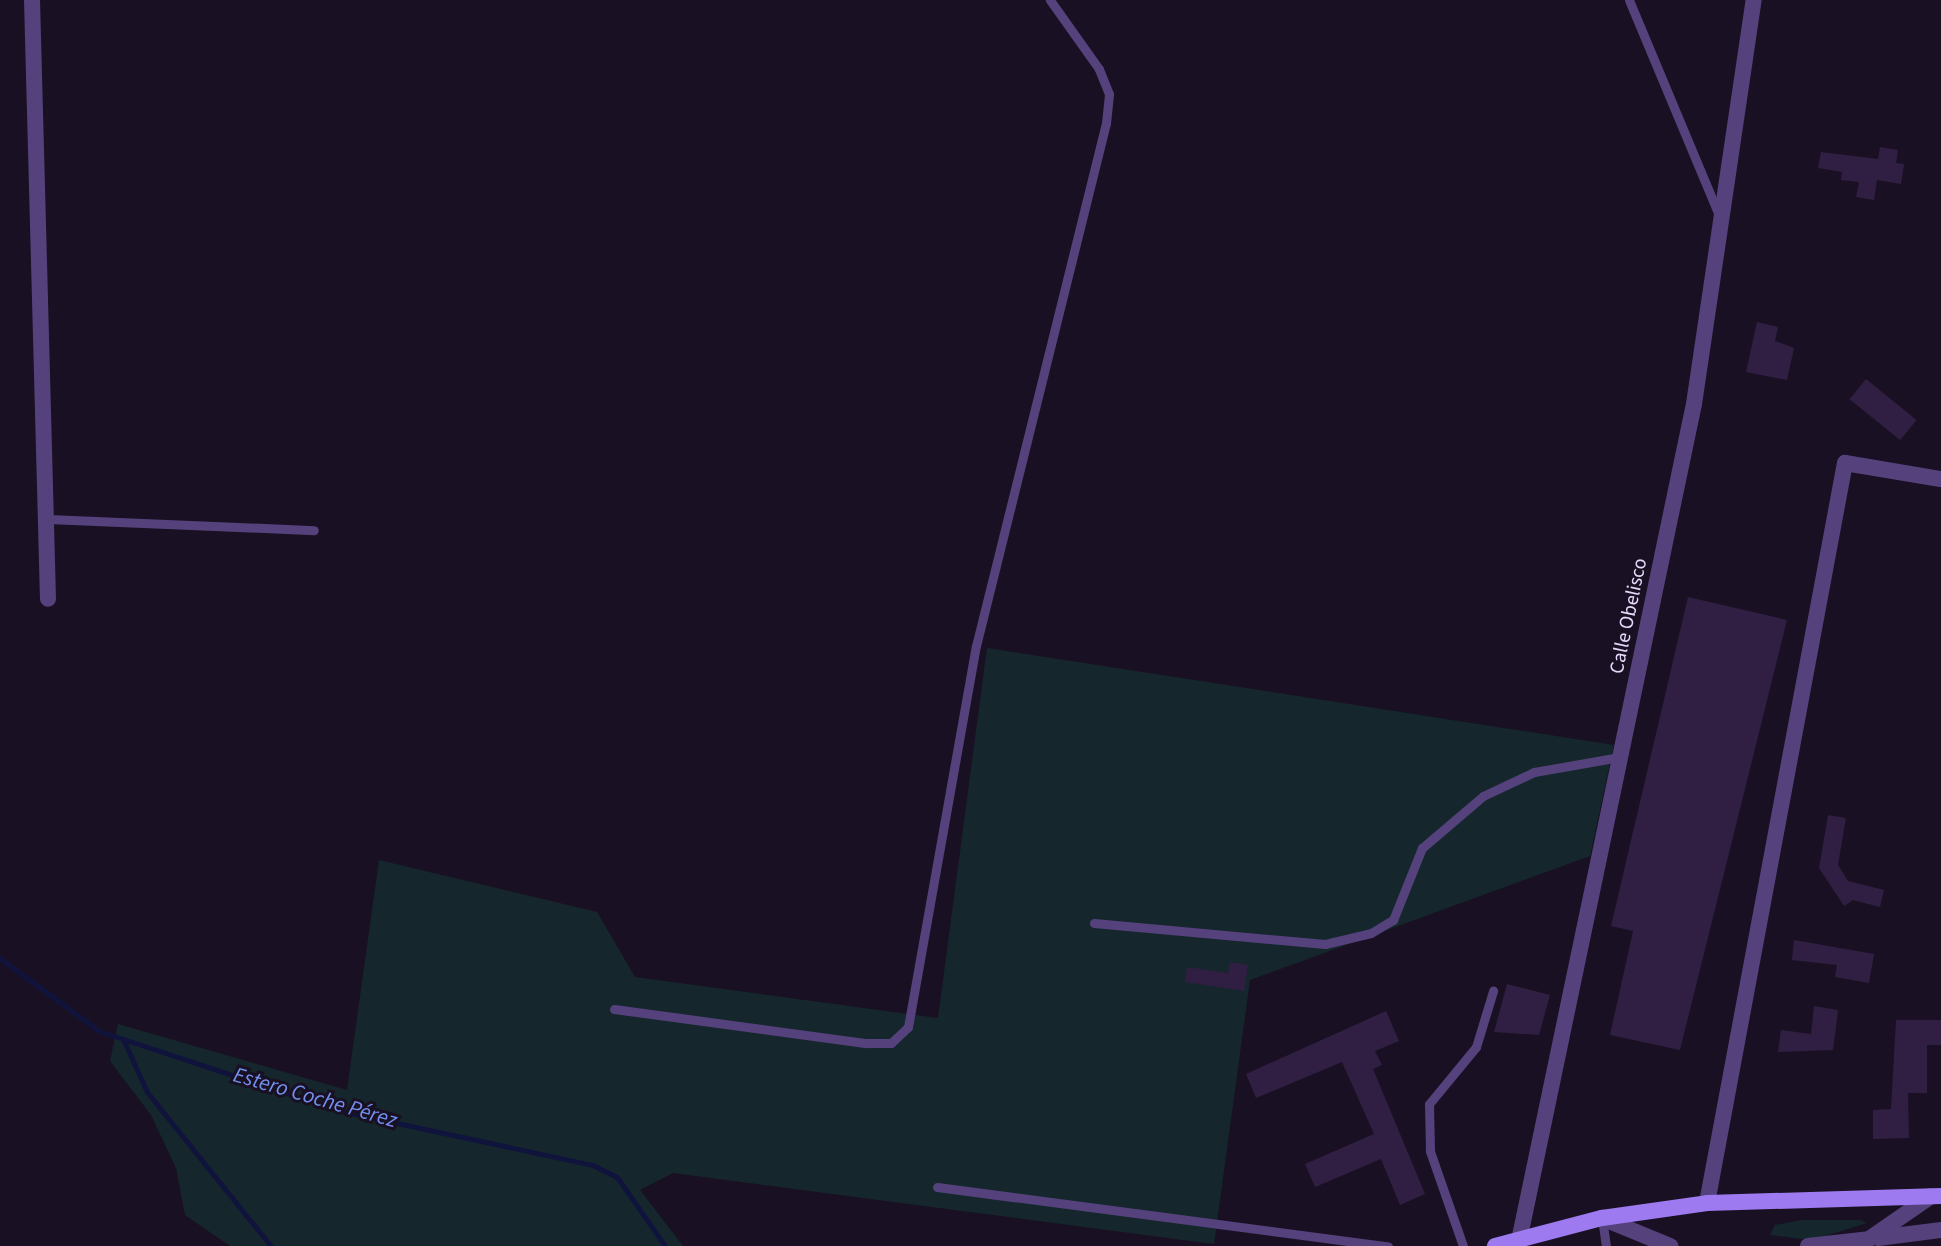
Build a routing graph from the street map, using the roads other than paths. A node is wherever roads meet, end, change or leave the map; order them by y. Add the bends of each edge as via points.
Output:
1 (32, 0) edge
2 (1050, 0) edge
3 (1629, 0) edge
4 (1754, 0) edge
5 (1721, 221) junction
6 (1941, 479) edge
7 (48, 519) junction
8 (314, 530) dead end
9 (48, 599) dead end
10 (1620, 757) junction
11 (1094, 923) dead end
12 (1493, 991) dead end
13 (614, 1009) dead end
14 (937, 1187) dead end
15 (1936, 1196) edge
16 (1707, 1203) junction
17 (1602, 1218) junction
18 (1941, 1230) edge
19 (1520, 1236) junction
20 (1869, 1239) junction
21 (1388, 1246) edge
22 (1463, 1246) edge
23 (1495, 1246) edge
24 (1606, 1246) edge
25 (1670, 1246) edge
26 (1808, 1246) edge

1 - 7 street
2 - 13 lane via 1099,69 1109,94 1106,123 976,646 908,1027 891,1043 867,1043
3 - 5 lane
4 - 5 street, Calle Obelisco
5 - 10 street, Calle Obelisco via 1694,404
6 - 16 street via 1845,463
7 - 8 lane
7 - 9 street
10 - 11 lane via 1534,772 1483,796 1422,848 1393,920 1371,933 1325,944
10 - 19 street, Calle Obelisco
12 - 22 lane via 1476,1047 1429,1104 1430,1151
14 - 21 lane
15 - 16 main road
15 - 20 street
16 - 17 main road
17 - 19 main road
17 - 24 lane
17 - 25 street
18 - 20 street
19 - 23 main road
20 - 26 street

